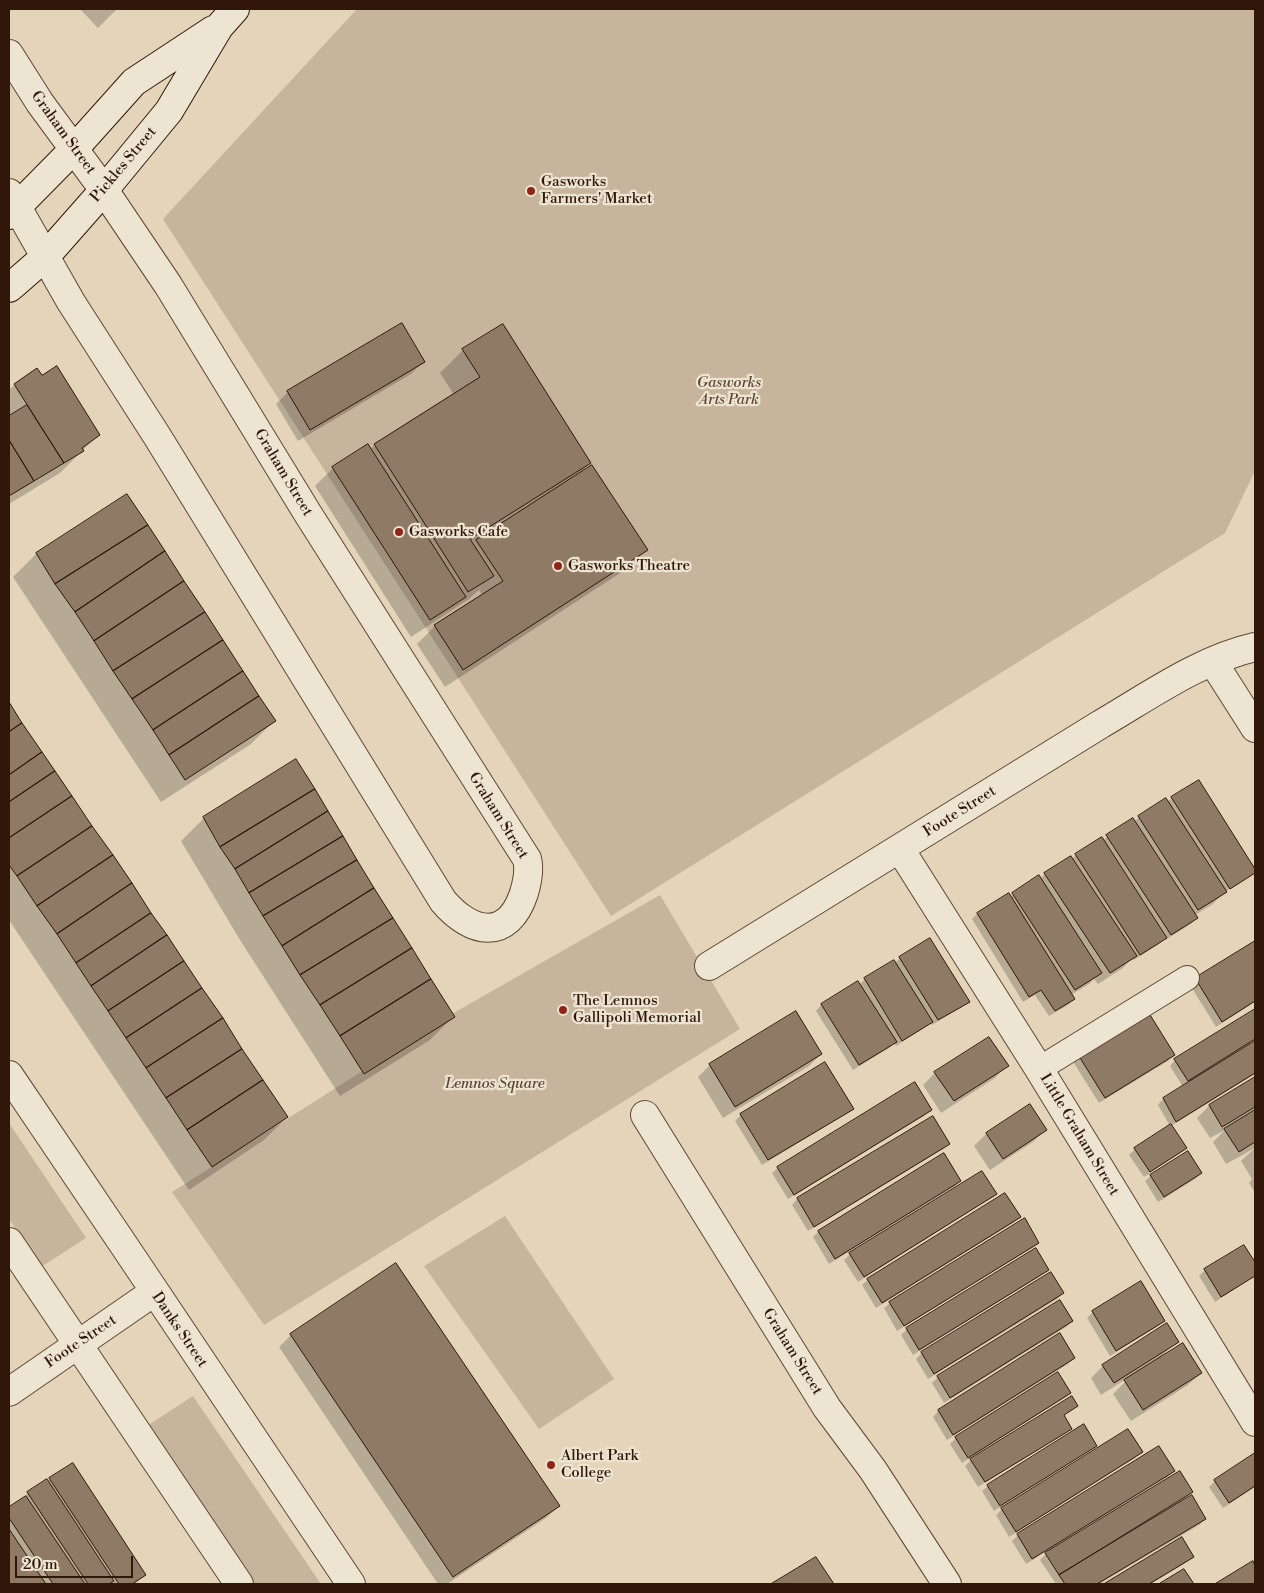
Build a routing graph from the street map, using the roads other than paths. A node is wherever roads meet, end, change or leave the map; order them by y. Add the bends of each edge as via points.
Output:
1 (227, 18) edge
2 (9, 54) edge
3 (74, 149) junction
4 (104, 190) junction
5 (11, 205) edge
6 (45, 257) junction
7 (9, 288) edge
8 (1255, 647) edge
9 (1214, 662) junction
10 (1255, 728) edge
11 (900, 849) junction
12 (709, 966) dead end
13 (1187, 978) dead end
14 (1038, 1069) junction
15 (9, 1075) edge
16 (644, 1115) dead end
17 (9, 1242) edge
18 (154, 1292) junction
19 (78, 1345) junction
20 (9, 1392) edge
21 (1255, 1422) edge
22 (239, 1584) edge
23 (351, 1584) edge
24 (947, 1584) edge

1 - 3 street, Pickles Street via 134,82
1 - 4 street, Pickles Street via 169,111
2 - 3 street, Graham Street
3 - 4 street, Graham Street
3 - 5 street, Pickles Street
4 - 6 street, Pickles Street
4 - 6 street, Graham Street via 168,285 308,514 527,859 528,872 522,901 505,922 493,928 474,925 443,901
5 - 6 street, Graham Street
6 - 7 street, Pickles Street
8 - 9 street, Foote Street
9 - 10 street
9 - 11 street, Foote Street via 1101,724
11 - 12 street, Foote Street
11 - 14 street, Little Graham Street
13 - 14 lane
14 - 21 street, Little Graham Street
15 - 18 street, Danks Street
16 - 24 street, Graham Street via 827,1408 889,1493
17 - 19 street
18 - 19 street, Foote Street
18 - 23 street, Danks Street
19 - 20 street, Foote Street
19 - 22 street

